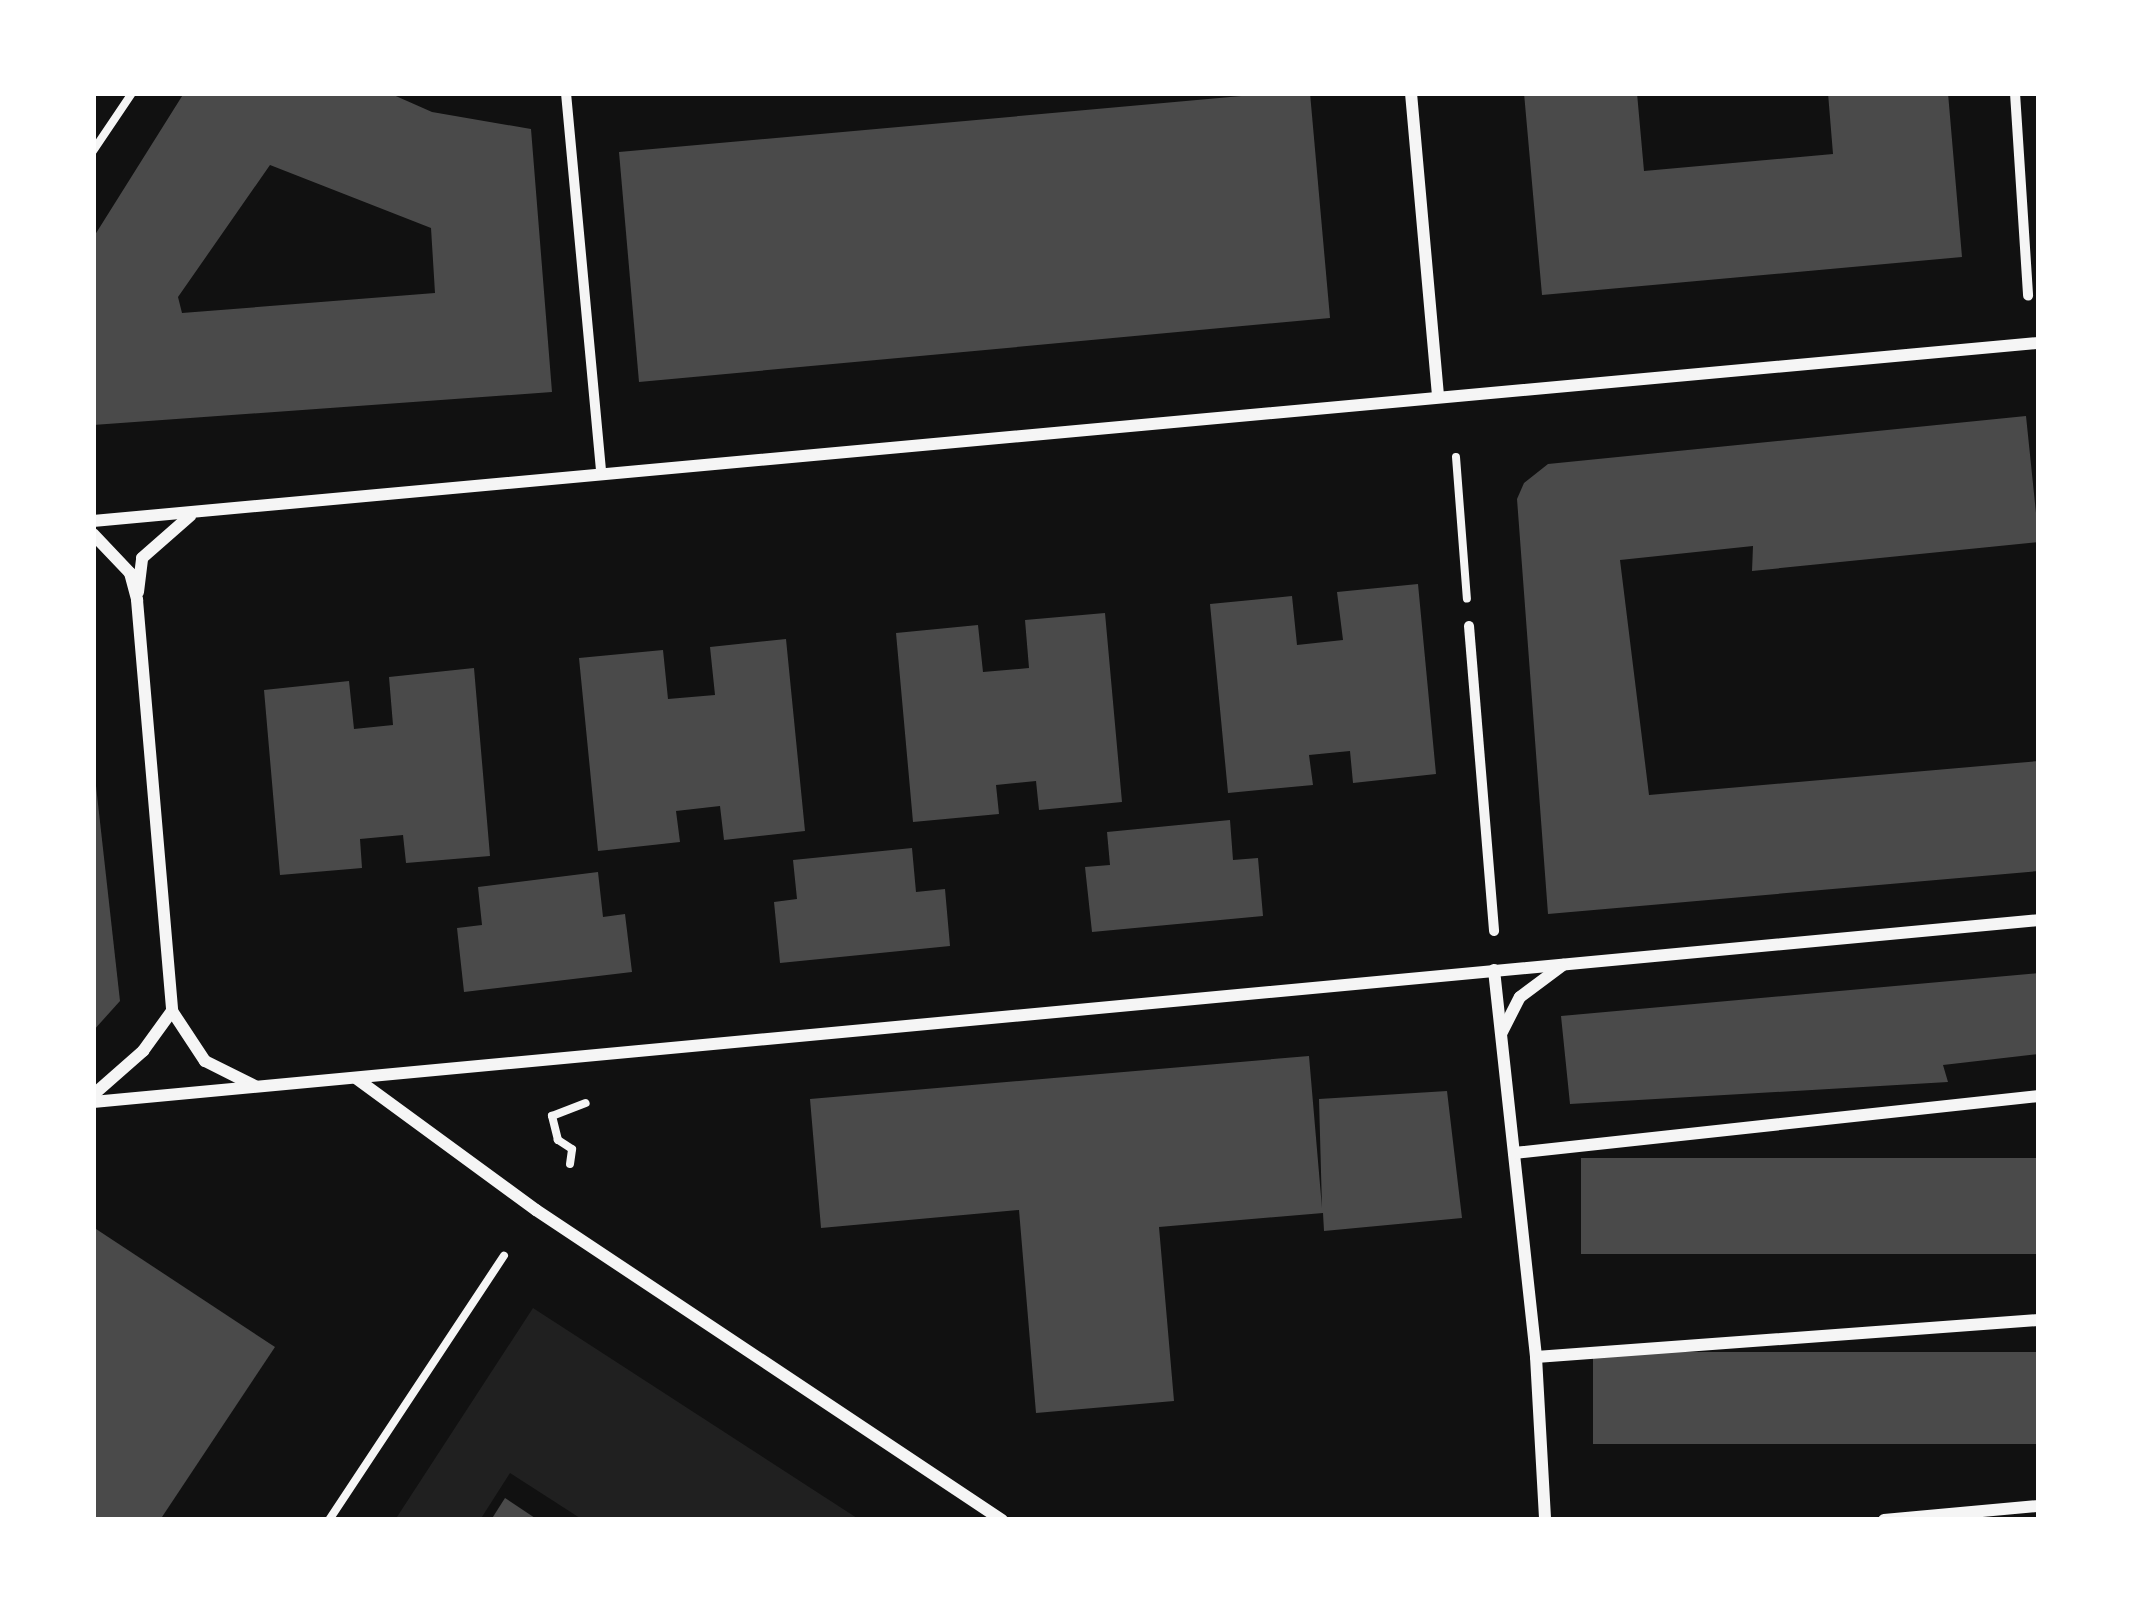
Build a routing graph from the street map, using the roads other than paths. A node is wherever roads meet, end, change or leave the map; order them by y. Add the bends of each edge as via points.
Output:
1 (566, 93) edge
2 (1411, 93) edge
3 (2015, 93) edge
4 (2027, 296) dead end
5 (2039, 343) edge
6 (1438, 397) junction
7 (601, 469) junction
8 (203, 511) junction
9 (93, 520) edge
10 (93, 534) edge
11 (136, 600) junction
12 (1468, 626) road end
13 (2039, 920) edge
14 (1494, 931) dead end
15 (1564, 964) junction
16 (1494, 970) junction
17 (172, 1011) junction
18 (1502, 1033) junction
19 (357, 1078) junction
20 (256, 1087) junction
21 (2039, 1096) edge
22 (93, 1099) edge
23 (1514, 1153) junction
24 (2039, 1320) edge
25 (1536, 1358) junction
26 (2039, 1506) edge
27 (1002, 1520) edge
28 (1545, 1520) edge
29 (1884, 1520) edge

1 - 7 street
2 - 6 street
3 - 4 street
5 - 6 street
6 - 7 street
7 - 8 street
8 - 9 street
8 - 11 street via 158,537 142,558
10 - 11 street via 130,572
11 - 17 street
12 - 14 street
13 - 15 street
15 - 16 street
15 - 18 street via 1520,997
16 - 18 street
16 - 19 street
17 - 20 street via 206,1061
17 - 22 street
18 - 23 street
19 - 20 street
19 - 27 street via 536,1210
20 - 22 street
21 - 23 street
23 - 25 street
24 - 25 street
25 - 28 street
26 - 29 street

